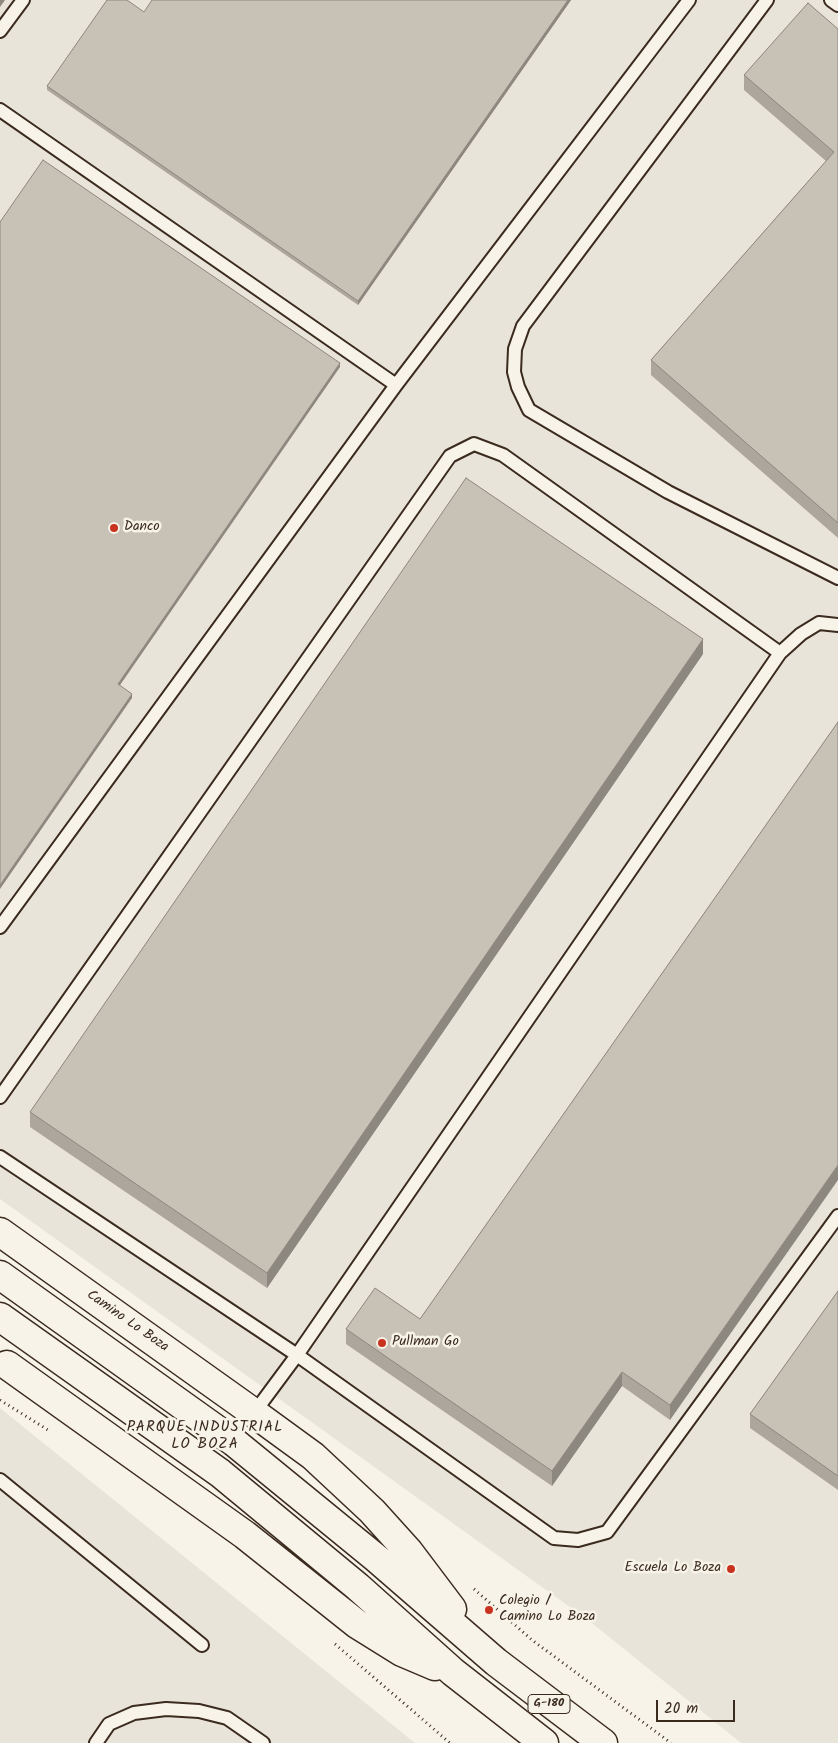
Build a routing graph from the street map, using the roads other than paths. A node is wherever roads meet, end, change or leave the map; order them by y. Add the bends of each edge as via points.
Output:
1 (23, 0) edge
2 (688, 0) edge
3 (767, 0) edge
4 (831, 0) edge
5 (838, 5) edge
6 (0, 31) edge
7 (0, 110) edge
8 (396, 385) junction
9 (838, 578) edge
10 (838, 625) edge
11 (780, 653) junction
12 (0, 927) edge
13 (0, 1097) edge
14 (0, 1157) edge
15 (838, 1216) edge
16 (0, 1232) edge
17 (0, 1275) edge
18 (0, 1317) edge
19 (297, 1355) junction
20 (2, 1367) edge
21 (254, 1412) junction
22 (0, 1480) edge
23 (202, 1645) dead end
24 (496, 1662) junction
25 (453, 1672) junction
26 (96, 1743) edge
27 (263, 1743) edge
28 (544, 1743) edge
29 (602, 1743) edge

1 - 6 lane
2 - 8 lane
3 - 9 lane via 523,326 515,349 514,372 529,410 668,492
4 - 5 lane
7 - 8 lane
8 - 12 lane
10 - 11 lane via 819,623
11 - 13 lane via 504,455 474,444 450,456
11 - 19 lane
14 - 19 lane
15 - 19 lane via 607,1532 578,1540 554,1538
16 - 21 main road, Camino Lo Boza
17 - 24 main road via 234,1442
18 - 25 main road via 220,1473 358,1587
19 - 21 lane
20 - 25 main road via 245,1535 364,1629 402,1652
21 - 24 main road, Camino Lo Boza via 313,1456 372,1512 409,1552
22 - 23 lane
24 - 29 main road, G-180
25 - 28 main road, G-180
26 - 27 lane via 109,1724 134,1713 166,1709 199,1711 227,1718

